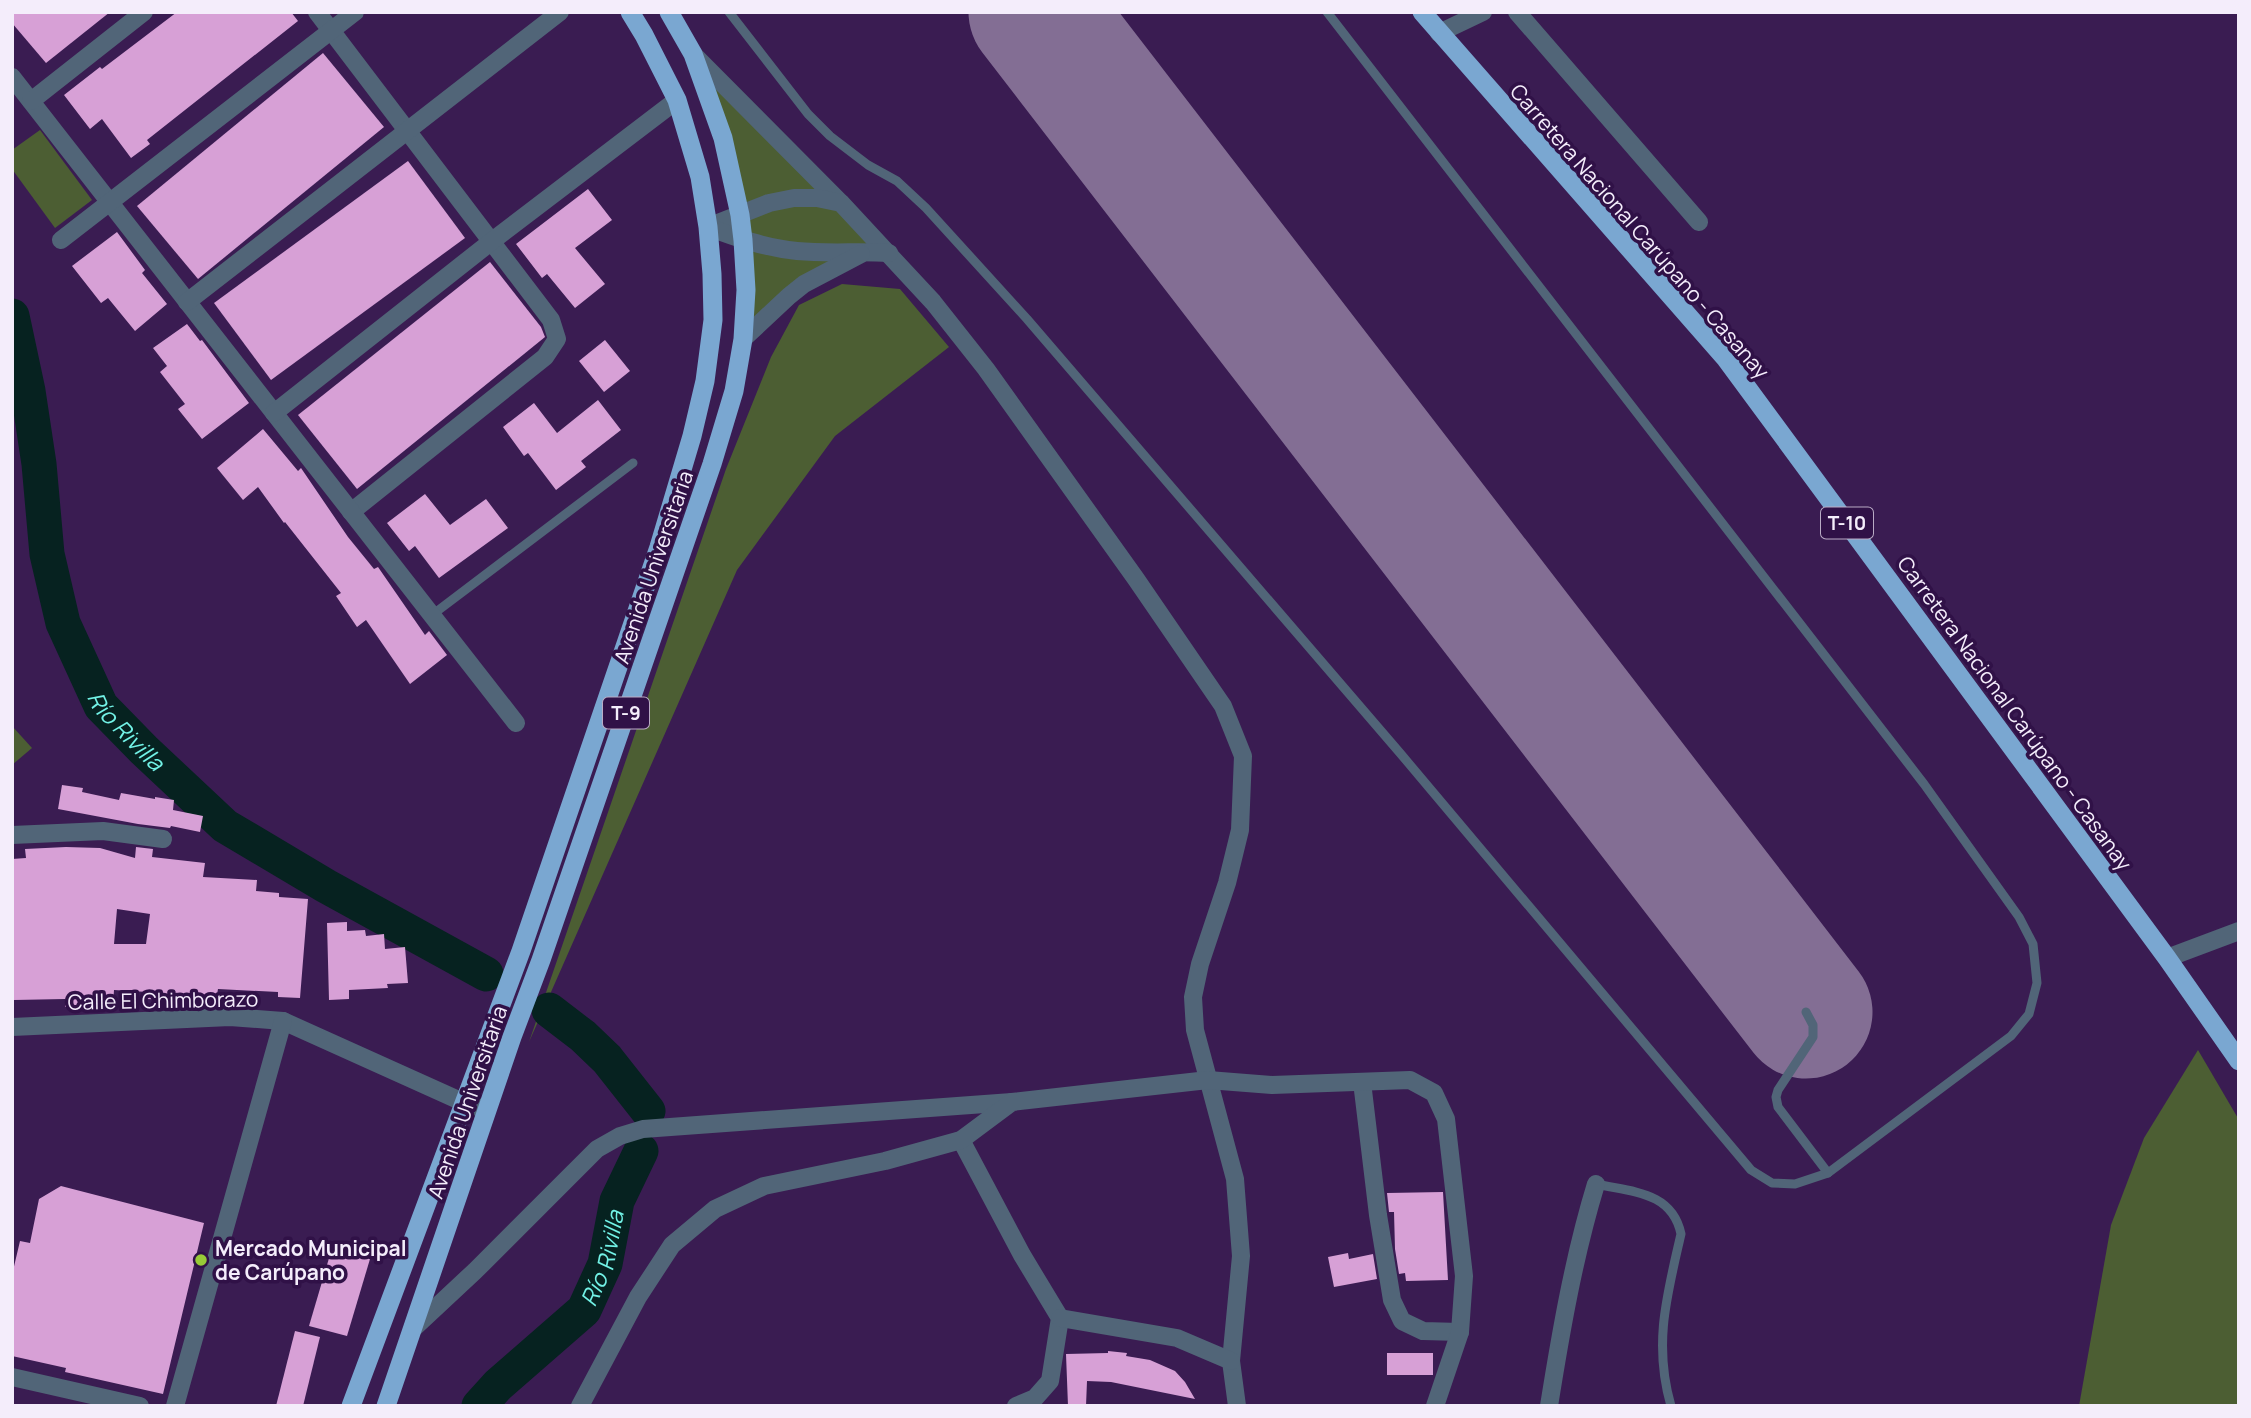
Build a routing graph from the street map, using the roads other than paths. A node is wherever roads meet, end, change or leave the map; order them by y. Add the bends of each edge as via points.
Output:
1 (144, 12) edge
2 (317, 12) edge
3 (355, 12) edge
4 (561, 12) edge
5 (630, 12) edge
6 (669, 12) edge
7 (729, 12) edge
8 (1327, 12) edge
9 (1422, 12) edge
10 (1483, 12) edge
11 (1517, 12) edge
12 (331, 31) junction
13 (1439, 33) junction
14 (693, 54) junction
15 (12, 77) edge
16 (677, 100) junction
17 (31, 101) junction
18 (407, 132) junction
19 (110, 202) junction
20 (841, 203) junction
21 (740, 215) junction
22 (1699, 222) dead end
23 (708, 227) junction
24 (61, 240) dead end
25 (743, 240) junction
26 (492, 241) junction
27 (866, 251) junction
28 (889, 253) junction
29 (187, 302) junction
30 (743, 339) junction
31 (274, 413) junction
32 (633, 463) dead end
33 (351, 512) junction
34 (432, 615) junction
35 (516, 723) dead end
36 (12, 835) edge
37 (163, 839) dead end
38 (2239, 931) edge
39 (2167, 958) junction
40 (1806, 1012) dead end
41 (283, 1021) junction
42 (12, 1027) edge
43 (2239, 1061) edge
44 (1208, 1080) junction
45 (1362, 1082) junction
46 (466, 1102) junction
47 (1012, 1102) junction
48 (487, 1110) junction
49 (961, 1140) junction
50 (1828, 1173) junction
51 (1596, 1184) joint
52 (1060, 1318) junction
53 (415, 1327) junction
54 (1460, 1332) junction
55 (1231, 1361) junction
56 (12, 1377) edge
57 (140, 1406) edge
58 (175, 1406) edge
59 (351, 1406) edge
60 (386, 1406) edge
61 (580, 1406) edge
62 (1016, 1406) edge
63 (1237, 1406) edge
64 (1435, 1406) edge
65 (1549, 1406) edge
66 (1671, 1406) edge

1 - 17 street
2 - 12 street
3 - 12 street
4 - 18 street
5 - 16 highway, Avenida Universitaria / T-9
6 - 14 highway, Avenida Universitaria / T-9
7 - 50 lane via 808,114 926,208 1027,320 1751,1170 1772,1183 1796,1184
8 - 50 lane via 1924,784 2019,917 2033,944 2037,983 2029,1014 2011,1036
9 - 13 highway, Carretera Nacional Carúpano - Casanay / T-10
10 - 13 street
11 - 22 street
12 - 18 street
12 - 19 street
13 - 39 highway, Carretera Nacional Carúpano - Casanay / T-10 via 1726,359
14 - 20 street
14 - 21 highway, Avenida Universitaria / T-9 via 723,138
15 - 17 street
16 - 23 highway, Avenida Universitaria / T-9 via 700,177
16 - 26 street
17 - 19 street
18 - 26 street
18 - 29 street
19 - 24 street
19 - 29 street
20 - 21 street via 794,198
20 - 28 street
21 - 23 street
21 - 25 highway, Avenida Universitaria / T-9
23 - 25 street
23 - 46 highway, Avenida Universitaria / T-9 via 713,320 692,436 659,547
25 - 27 street via 799,251
25 - 30 highway, Avenida Universitaria / T-9
26 - 31 street
26 - 33 street via 551,320 557,339 545,357
27 - 28 street
27 - 30 street via 804,284
28 - 44 street via 986,369 1136,579 1223,706 1243,756 1240,830 1193,997 1195,1030
29 - 31 street
30 - 48 highway, Avenida Universitaria / T-9 via 734,391 712,464
31 - 33 street
32 - 34 lane
33 - 34 street
34 - 35 street
36 - 37 street via 103,831
38 - 39 street
39 - 43 highway, Carretera Nacional Carúpano - Casanay / T-10
40 - 50 lane via 1813,1037 1776,1097 1778,1107
41 - 42 street, Calle El Chimborazo via 230,1017
41 - 46 street, Calle El Chimborazo
41 - 58 street
44 - 45 street
44 - 47 street
44 - 55 street via 1235,1179 1241,1256
45 - 54 street via 1392,1300 1402,1321 1423,1331
45 - 54 street via 1410,1080 1434,1093 1446,1119 1464,1276
46 - 48 street, Calle El Chimborazo
46 - 59 highway, T-9
47 - 49 street
47 - 53 street via 643,1129 620,1136 597,1149
48 - 53 highway, Avenida Universitaria / T-9
49 - 52 street
49 - 61 street via 764,1186 715,1209 672,1245 638,1297
51 - 65 street via 1584,1223
51 - 66 lane via 1655,1197 1672,1212 1679,1226 1661,1336
52 - 55 street via 1177,1338
52 - 62 street via 1050,1381 1035,1398
53 - 60 highway, Avenida Universitaria / T-9
54 - 64 street
55 - 63 street
56 - 57 street

